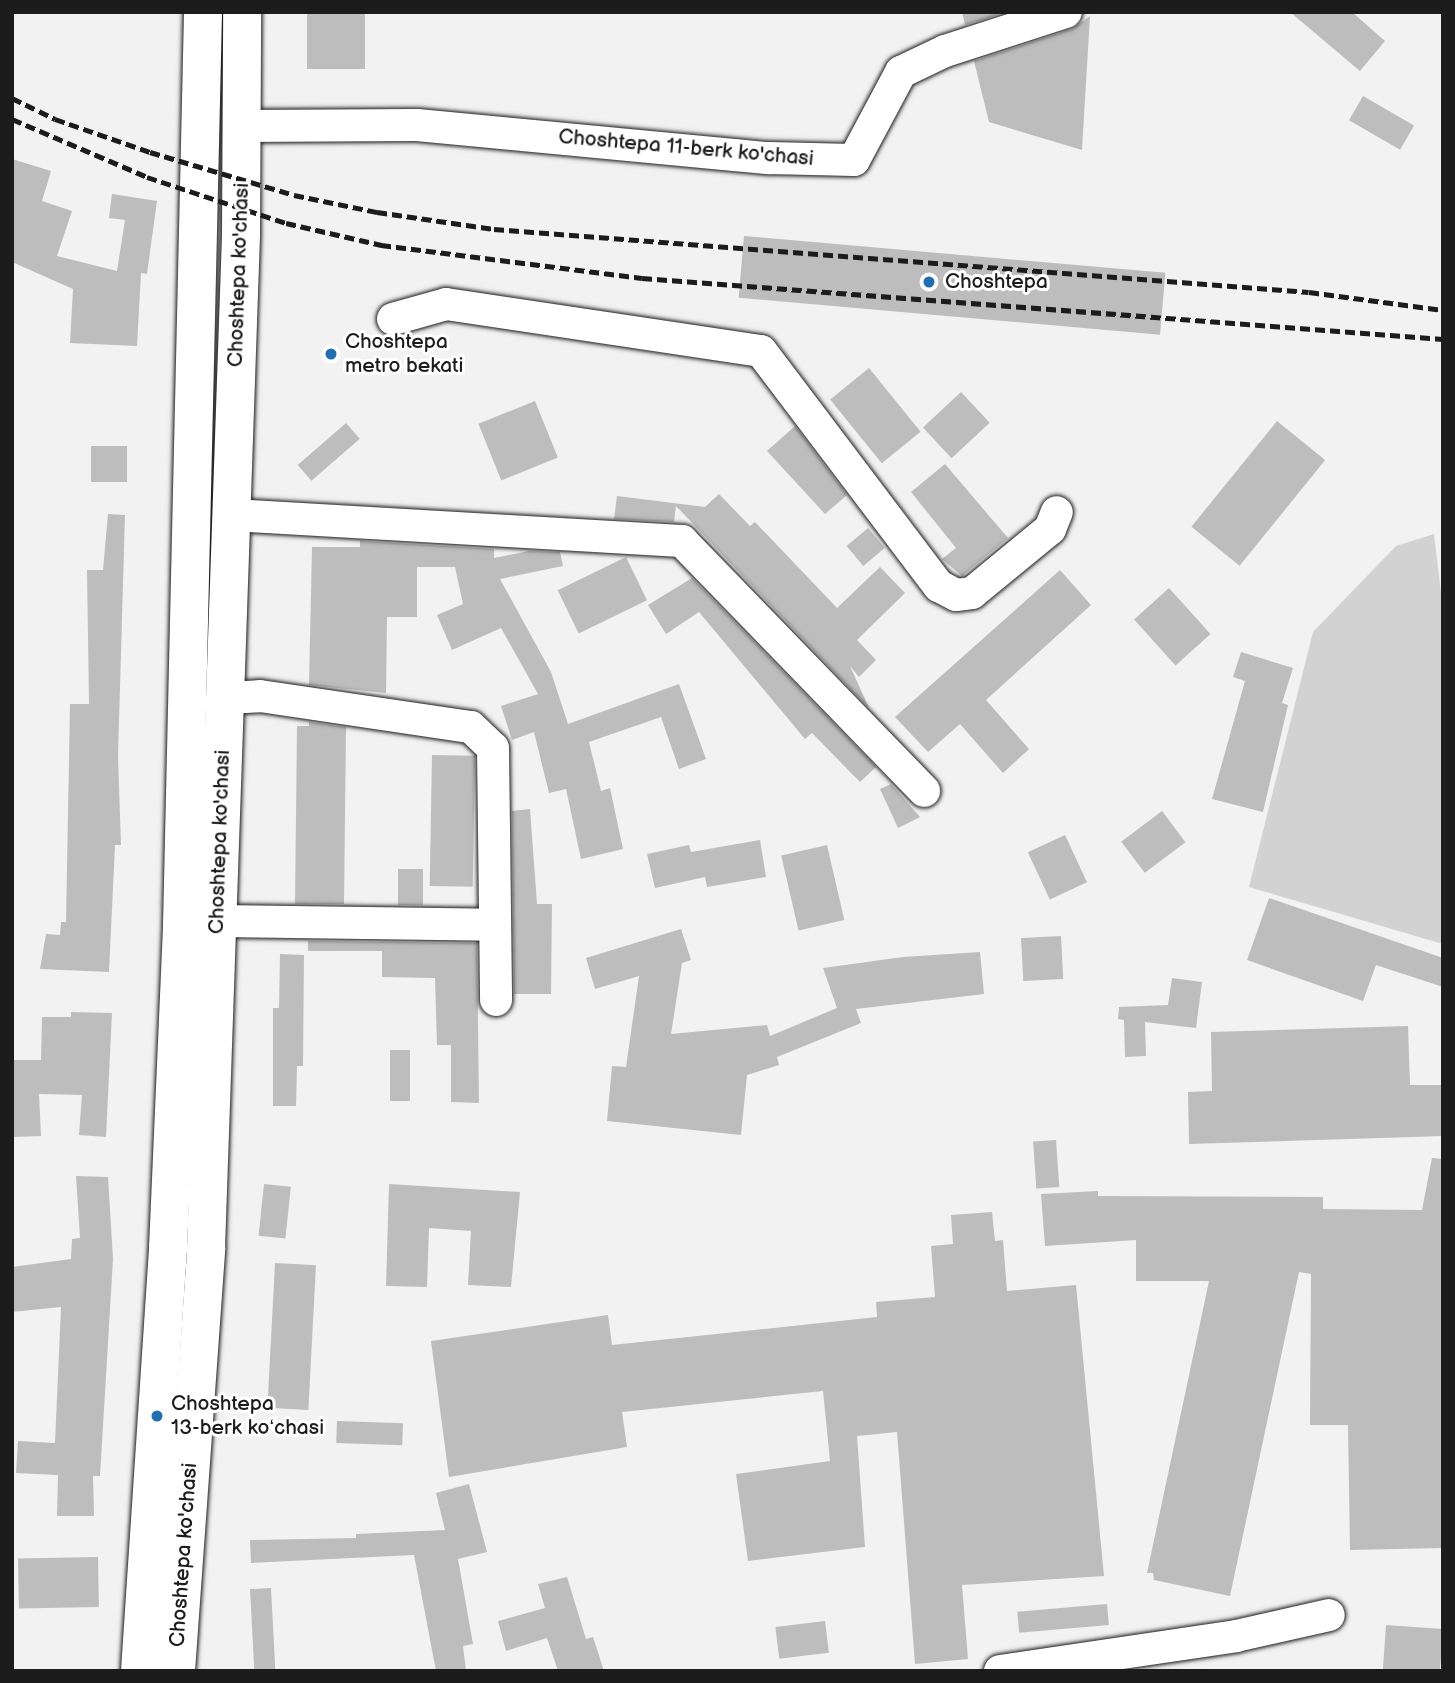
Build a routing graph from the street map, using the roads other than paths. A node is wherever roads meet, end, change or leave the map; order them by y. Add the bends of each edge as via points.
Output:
1 (203, 12) edge
2 (242, 12) edge
3 (1066, 12) edge
4 (243, 125) junction
5 (393, 319) dead end
6 (1057, 512) dead end
7 (231, 515) junction
8 (225, 698) junction
9 (924, 791) dead end
10 (217, 921) junction
11 (495, 925) junction
12 (496, 1000) dead end
13 (1329, 1615) dead end
14 (140, 1671) edge
15 (176, 1671) edge
16 (1000, 1671) edge

1 - 14 main road, Choshtepa ko'chasi via 182,926 168,1248
2 - 4 main road, Choshtepa ko'chasi
3 - 4 street, Choshtepa 11-berk ko'chasi via 945,51 901,72 854,160 769,158 417,125
4 - 7 main road, Choshtepa ko'chasi
5 - 6 street via 446,304 761,351 939,586 956,595 972,593 982,585 1050,529
7 - 8 main road, Choshtepa ko'chasi
7 - 9 street via 682,541
8 - 10 main road, Choshtepa ko'chasi
8 - 11 street via 260,696 471,727 493,748
10 - 11 street
10 - 15 main road, Choshtepa ko'chasi via 206,1248
11 - 12 street
13 - 16 street via 1236,1636

